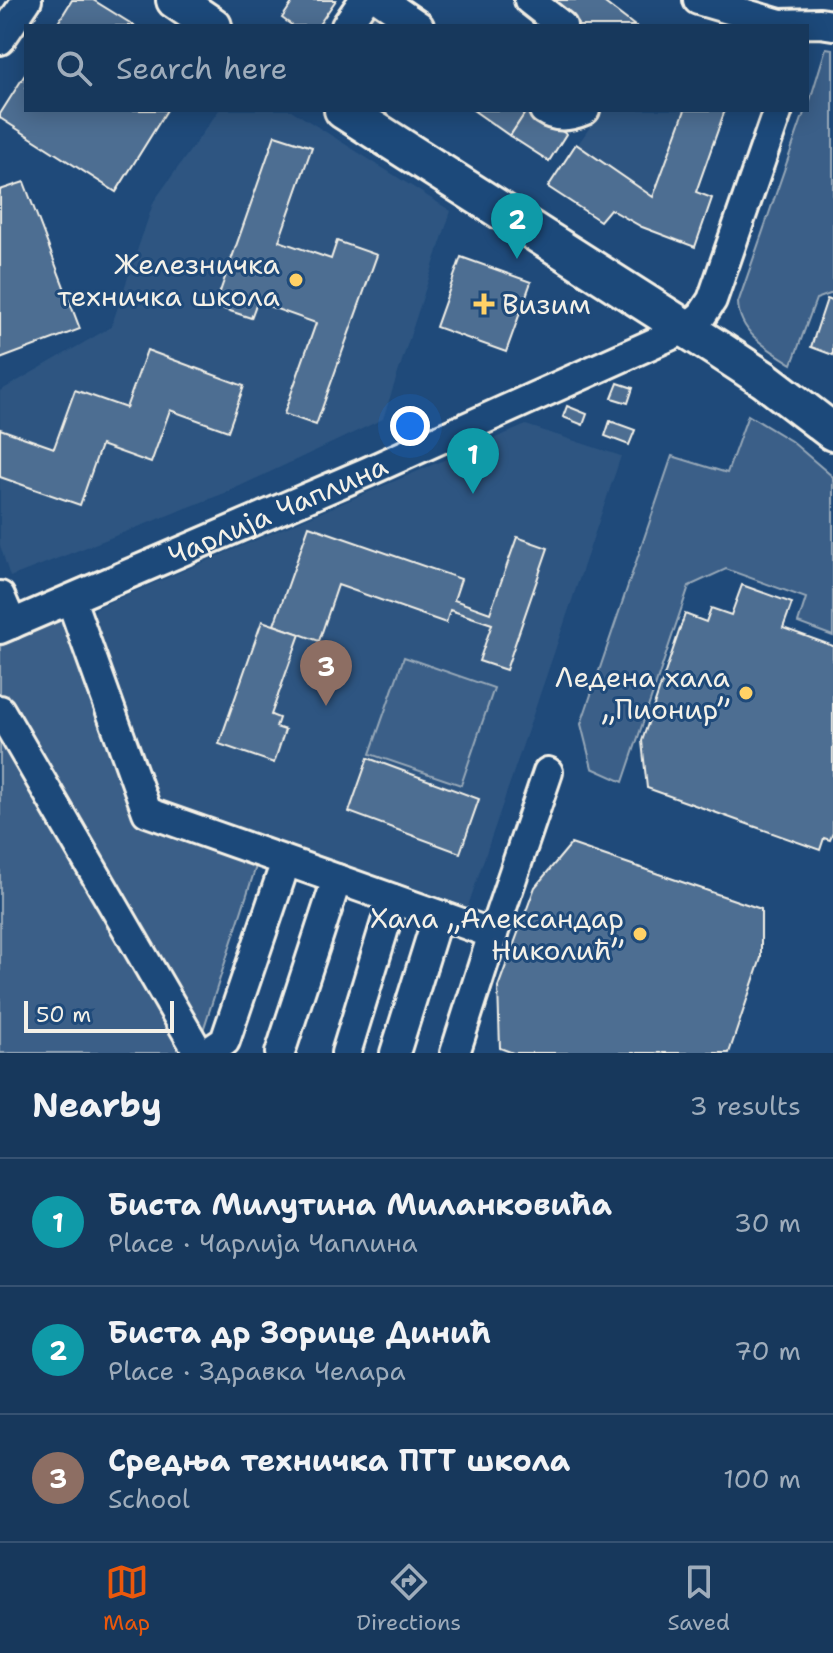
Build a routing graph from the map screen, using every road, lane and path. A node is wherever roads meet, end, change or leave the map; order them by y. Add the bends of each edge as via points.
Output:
1 (14, 0) edge
2 (27, 0) edge
3 (175, 0) edge
4 (364, 0) edge
5 (381, 0) edge
6 (529, 0) edge
7 (698, 0) edge
8 (816, 18) edge
9 (0, 22) edge
10 (210, 24) edge
11 (347, 24) edge
12 (416, 24) edge
13 (559, 24) edge
14 (779, 24) edge
15 (791, 24) edge
16 (0, 40) edge
17 (346, 112) edge
18 (548, 112) edge
19 (579, 112) edge
20 (777, 112) edge
21 (685, 329) junction
22 (833, 432) edge
23 (0, 596) edge
24 (71, 600) junction
25 (6, 626) edge
26 (0, 710) edge
27 (548, 772) dead end
28 (281, 876) dead end
29 (337, 879) junction
30 (393, 899) junction
31 (438, 915) junction
32 (485, 932) junction
33 (199, 1053) edge
34 (207, 1053) edge
35 (280, 1053) edge
36 (346, 1053) edge
37 (395, 1053) edge
38 (455, 1053) edge

1 - 9 street
2 - 16 street
3 - 10 main road
4 - 11 street
5 - 12 street
6 - 13 street
7 - 14 street
8 - 15 street
17 - 21 main road
18 - 19 street
20 - 21 street via 715,292 702,315
21 - 22 main road
21 - 24 street, Чарлија Чаплина
23 - 25 street
24 - 25 street, Чарлија Чаплина
24 - 29 street via 147,812
26 - 33 street
27 - 32 street
28 - 34 street via 225,1041
29 - 30 street
29 - 35 street
30 - 31 street
30 - 36 street
31 - 32 street
31 - 37 street
32 - 38 street

